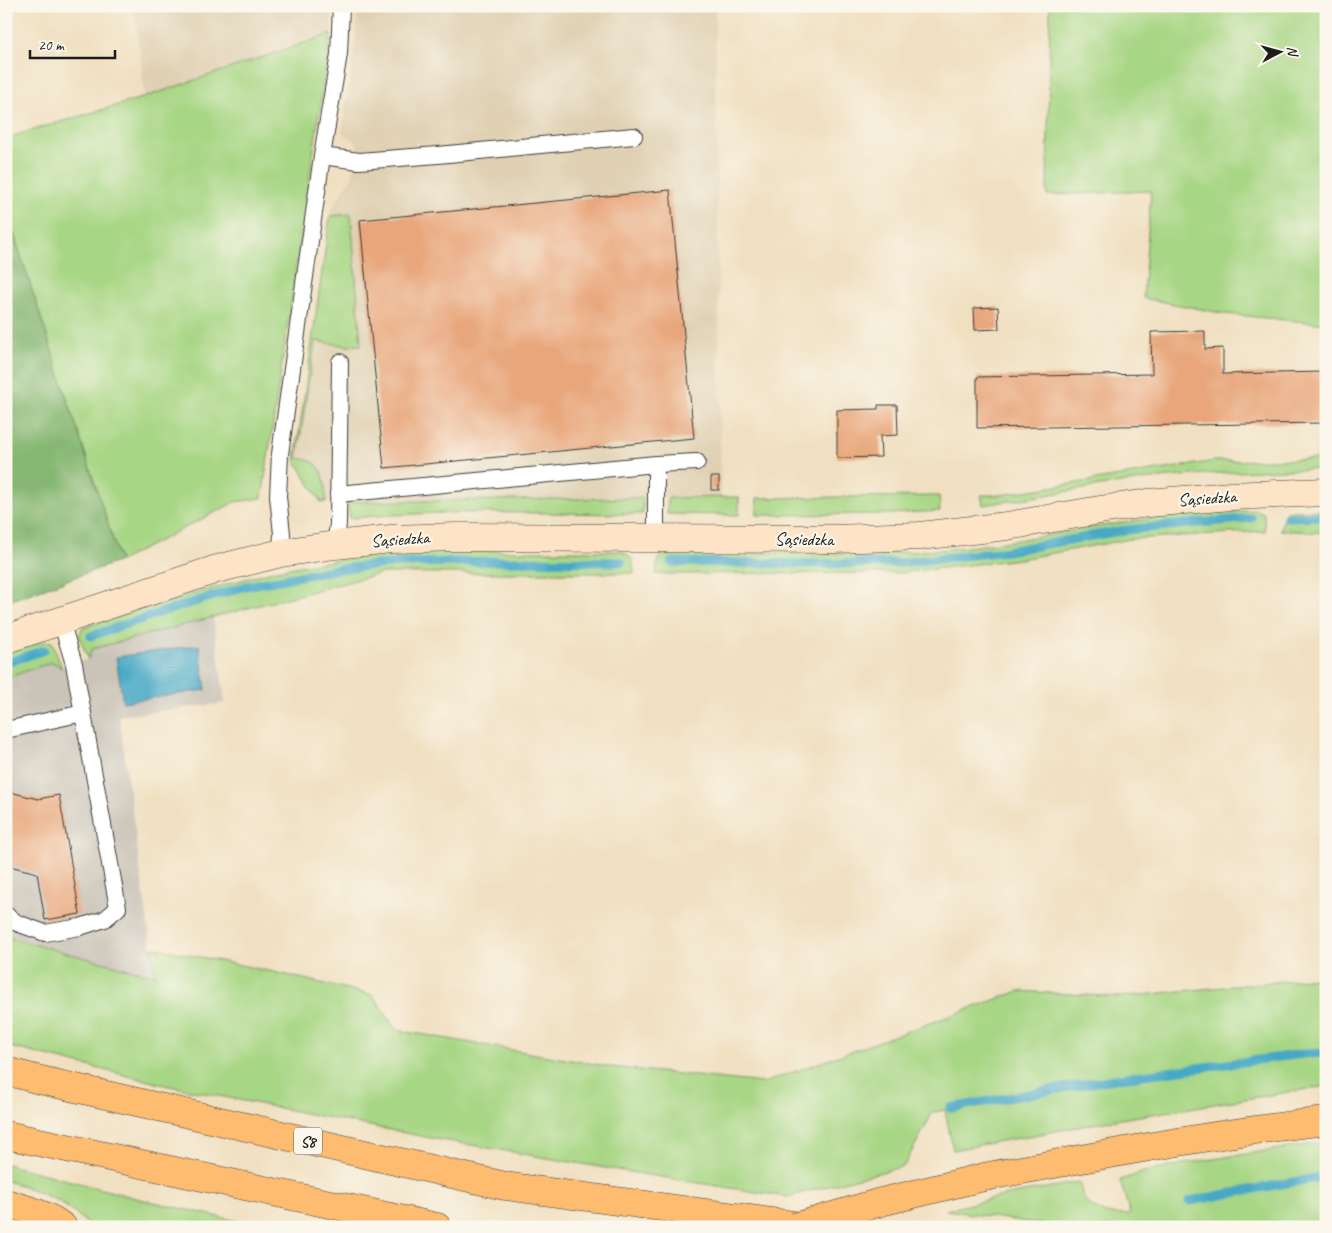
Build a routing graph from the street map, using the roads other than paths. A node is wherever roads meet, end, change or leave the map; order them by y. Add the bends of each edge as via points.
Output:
1 (341, 6) edge
2 (634, 136) dead end
3 (322, 156) junction
4 (340, 362) dead end
5 (697, 462) dead end
6 (656, 464) junction
7 (1326, 492) edge
8 (338, 494) junction
9 (656, 537) junction
10 (334, 545) junction
11 (281, 553) junction
12 (61, 621) junction
13 (6, 639) edge
14 (83, 713) junction
15 (6, 730) edge
16 (6, 915) edge
17 (6, 1071) edge
18 (1326, 1120) edge
19 (6, 1135) edge
20 (6, 1203) edge
21 (63, 1227) edge
22 (437, 1227) edge
23 (795, 1227) edge
24 (809, 1227) edge

1 - 3 lane via 339,54
2 - 3 lane via 359,161
3 - 11 lane via 280,454
4 - 8 lane
5 - 6 lane
6 - 8 lane
6 - 9 lane
7 - 9 street, Sąsiedzka via 1148,503 1007,526 920,536 834,539
8 - 10 lane
9 - 10 street, Sąsiedzka via 422,537
10 - 11 street, Sąsiedzka
11 - 12 street, Sąsiedzka via 217,569
12 - 13 street, Sąsiedzka
12 - 14 lane via 74,664
14 - 15 lane
14 - 16 lane via 118,908 105,919 45,933 17,923
17 - 24 main road, S8 via 505,1186
18 - 23 main road, bridge via 1157,1145 984,1177
19 - 22 main road
20 - 21 main road via 30,1210

